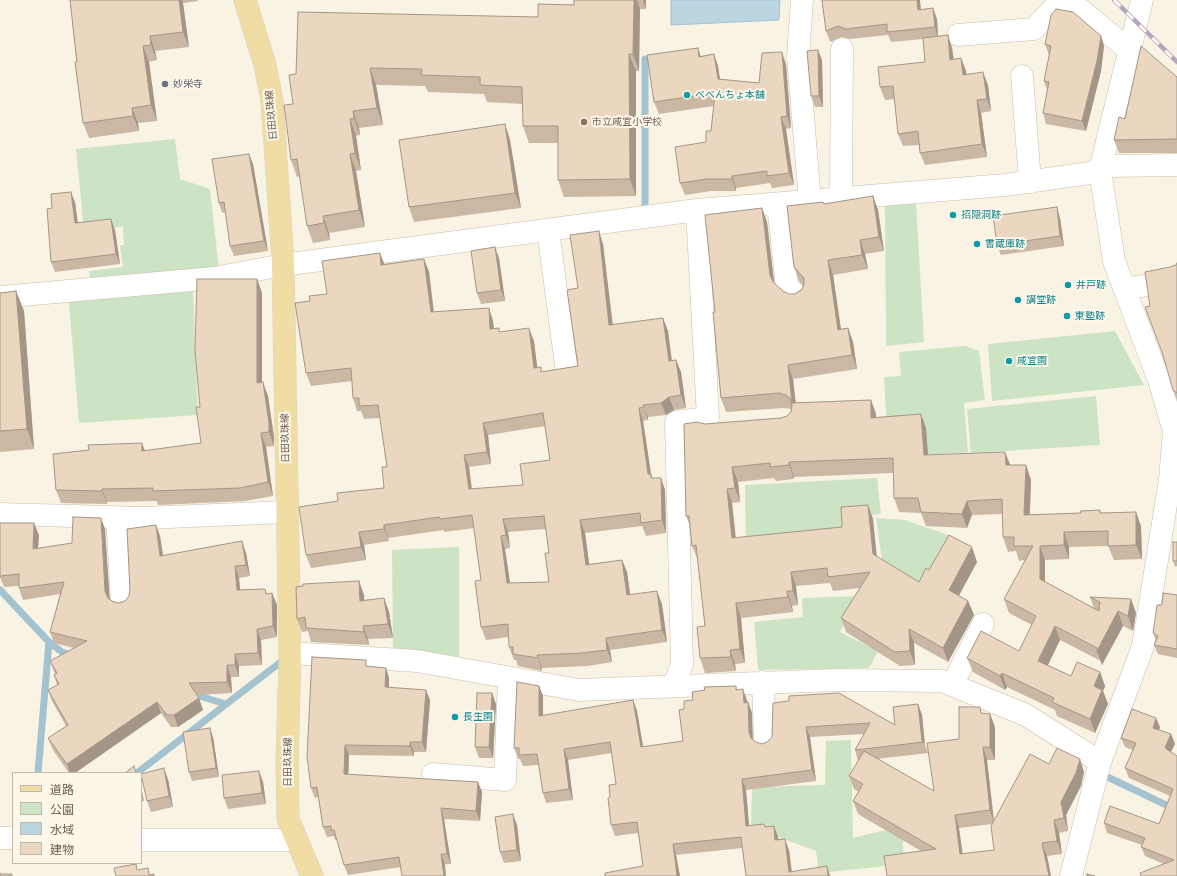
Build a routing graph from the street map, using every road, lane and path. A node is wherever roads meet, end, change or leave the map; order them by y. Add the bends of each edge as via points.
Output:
1 (245, 0) edge
2 (802, 0) edge
3 (1061, 0) edge
4 (1069, 0) edge
5 (1142, 0) edge
6 (958, 35) dead end
7 (842, 49) dead end
8 (1130, 51) junction
9 (1022, 76) dead end
10 (1177, 165) edge
11 (1100, 170) junction
12 (1030, 182) junction
13 (841, 198) junction
14 (810, 201) junction
15 (778, 204) junction
16 (697, 210) junction
17 (548, 230) junction
18 (283, 265) junction
19 (1177, 280) edge
20 (1124, 289) junction
21 (797, 296) edge
22 (0, 297) edge
23 (566, 365) dead end
24 (286, 512) junction
25 (0, 514) edge
26 (117, 517) junction
27 (1169, 537) edge
28 (122, 602) edge
29 (983, 624) dead end
30 (290, 653) junction
31 (509, 679) dead end
32 (763, 682) junction
33 (674, 685) junction
34 (952, 685) junction
35 (764, 742) edge
36 (1100, 762) junction
37 (433, 774) dead end
38 (0, 838) edge
39 (12, 838) edge
40 (142, 840) edge
41 (295, 840) junction
42 (312, 876) edge
43 (1071, 876) edge

1 - 18 main road, 日田玖珠線 via 265,65 272,101
2 - 14 street via 798,57
3 - 6 street via 1034,29
4 - 8 street
5 - 8 street
7 - 13 street
8 - 11 street
9 - 12 street
10 - 11 street via 1111,166
11 - 12 street
11 - 20 street via 1114,261
12 - 13 street
13 - 14 street
14 - 15 street
15 - 16 street
15 - 21 street via 787,286
16 - 17 street
16 - 33 street via 716,422 676,422 682,664
17 - 18 street
17 - 23 street
18 - 22 street via 214,278
18 - 24 main road, 日田玖珠線
19 - 20 street
20 - 27 street via 1159,380 1174,431
24 - 26 street
24 - 30 main road, 日田玖珠線
25 - 26 street
26 - 28 street
27 - 36 street via 1143,646
29 - 34 street
30 - 33 street via 417,661 579,690
30 - 41 main road, 日田玖珠線 via 288,819
31 - 37 street via 505,780
32 - 33 street
32 - 34 street via 920,680 942,681
32 - 35 street
34 - 36 street via 1026,716
36 - 43 street
38 - 39 street
40 - 41 street
41 - 42 main road, 日田玖珠線

